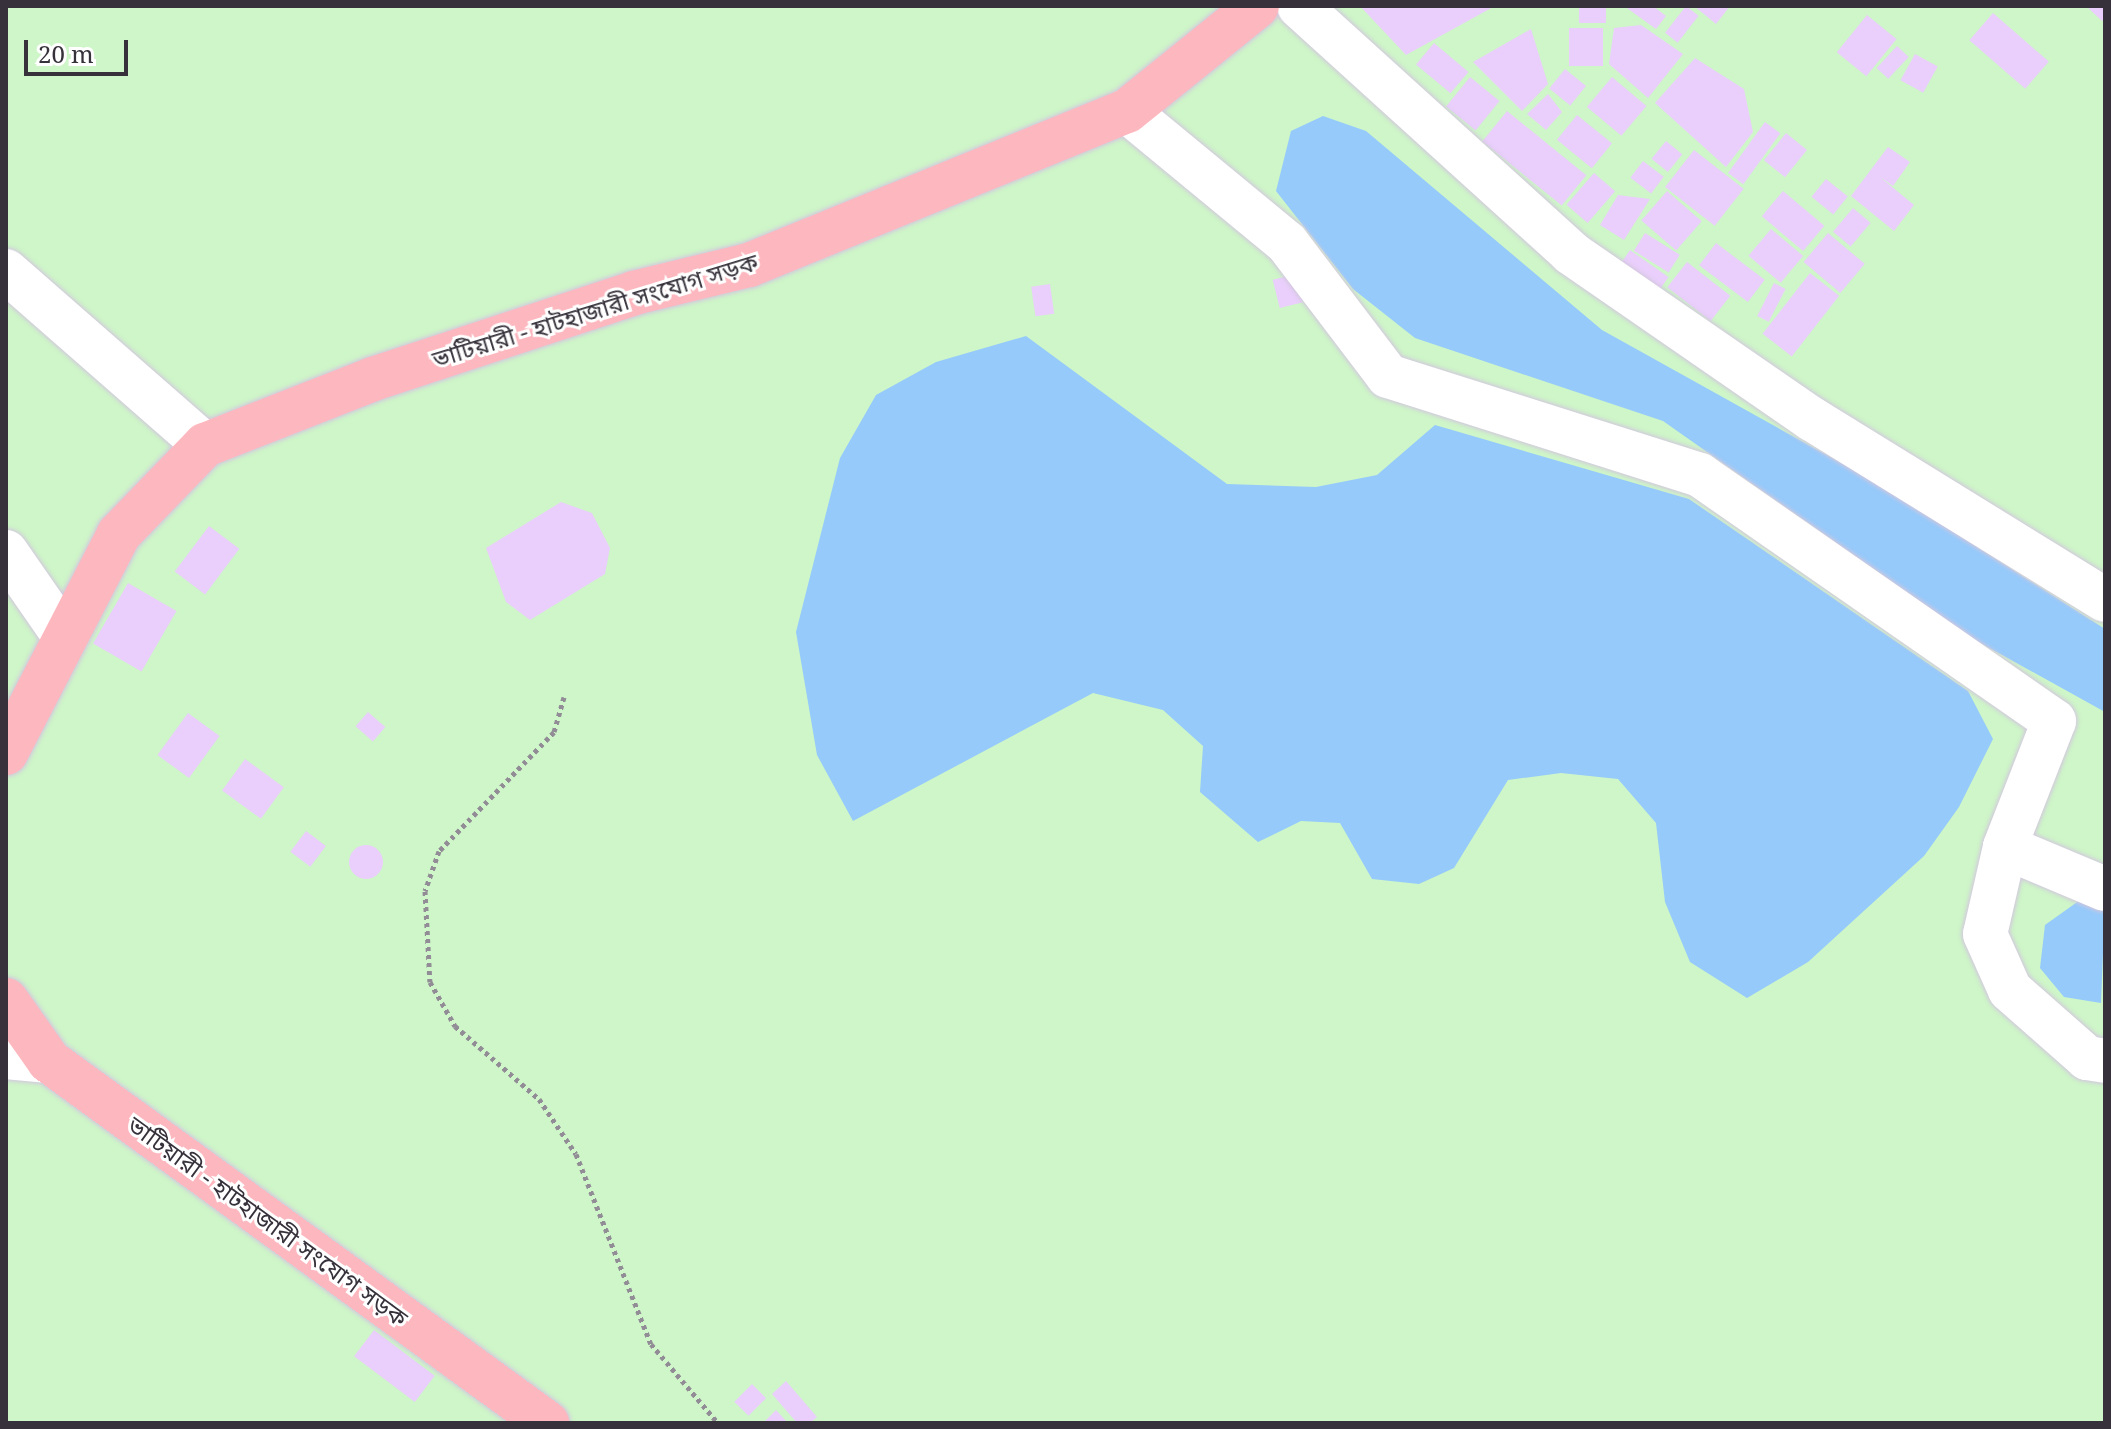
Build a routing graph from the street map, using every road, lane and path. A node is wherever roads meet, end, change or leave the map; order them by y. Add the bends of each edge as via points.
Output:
1 (1257, 6) edge
2 (1299, 6) edge
3 (1127, 111) junction
4 (6, 271) edge
5 (205, 445) junction
6 (6, 552) edge
7 (2105, 600) edge
8 (62, 633) junction
9 (564, 697) dead end
10 (6, 753) edge
11 (2005, 847) junction
12 (2105, 889) edge
13 (6, 1000) edge
14 (6, 1057) edge
15 (49, 1061) junction
16 (2105, 1061) edge
17 (547, 1423) edge
18 (718, 1423) edge

1 - 3 main road, ভাটিয়ারী - হাটহাজারী সংযোগ সড়ক
2 - 7 street via 1571,253 1812,419
3 - 5 main road, ভাটিয়ারী - হাটহাজারী সংযোগ সড়ক via 749,265 634,293 373,379
3 - 11 street via 1287,243 1388,376 1700,475 2054,721
4 - 5 street
5 - 8 main road, ভাটিয়ারী - হাটহাজারী সংযোগ সড়ক via 119,534
6 - 8 street
8 - 10 main road, ভাটিয়ারী - হাটহাজারী সংযোগ সড়ক
9 - 18 path via 554,732 439,851 425,891 430,982 455,1026 539,1099 576,1154 651,1344
11 - 12 street
11 - 16 street via 1985,934 2010,990 2087,1058
13 - 15 main road, ভাটিয়ারী - হাটহাজারী সংযোগ সড়ক
14 - 15 street
15 - 17 main road, ভাটিয়ারী - হাটহাজারী সংযোগ সড়ক

